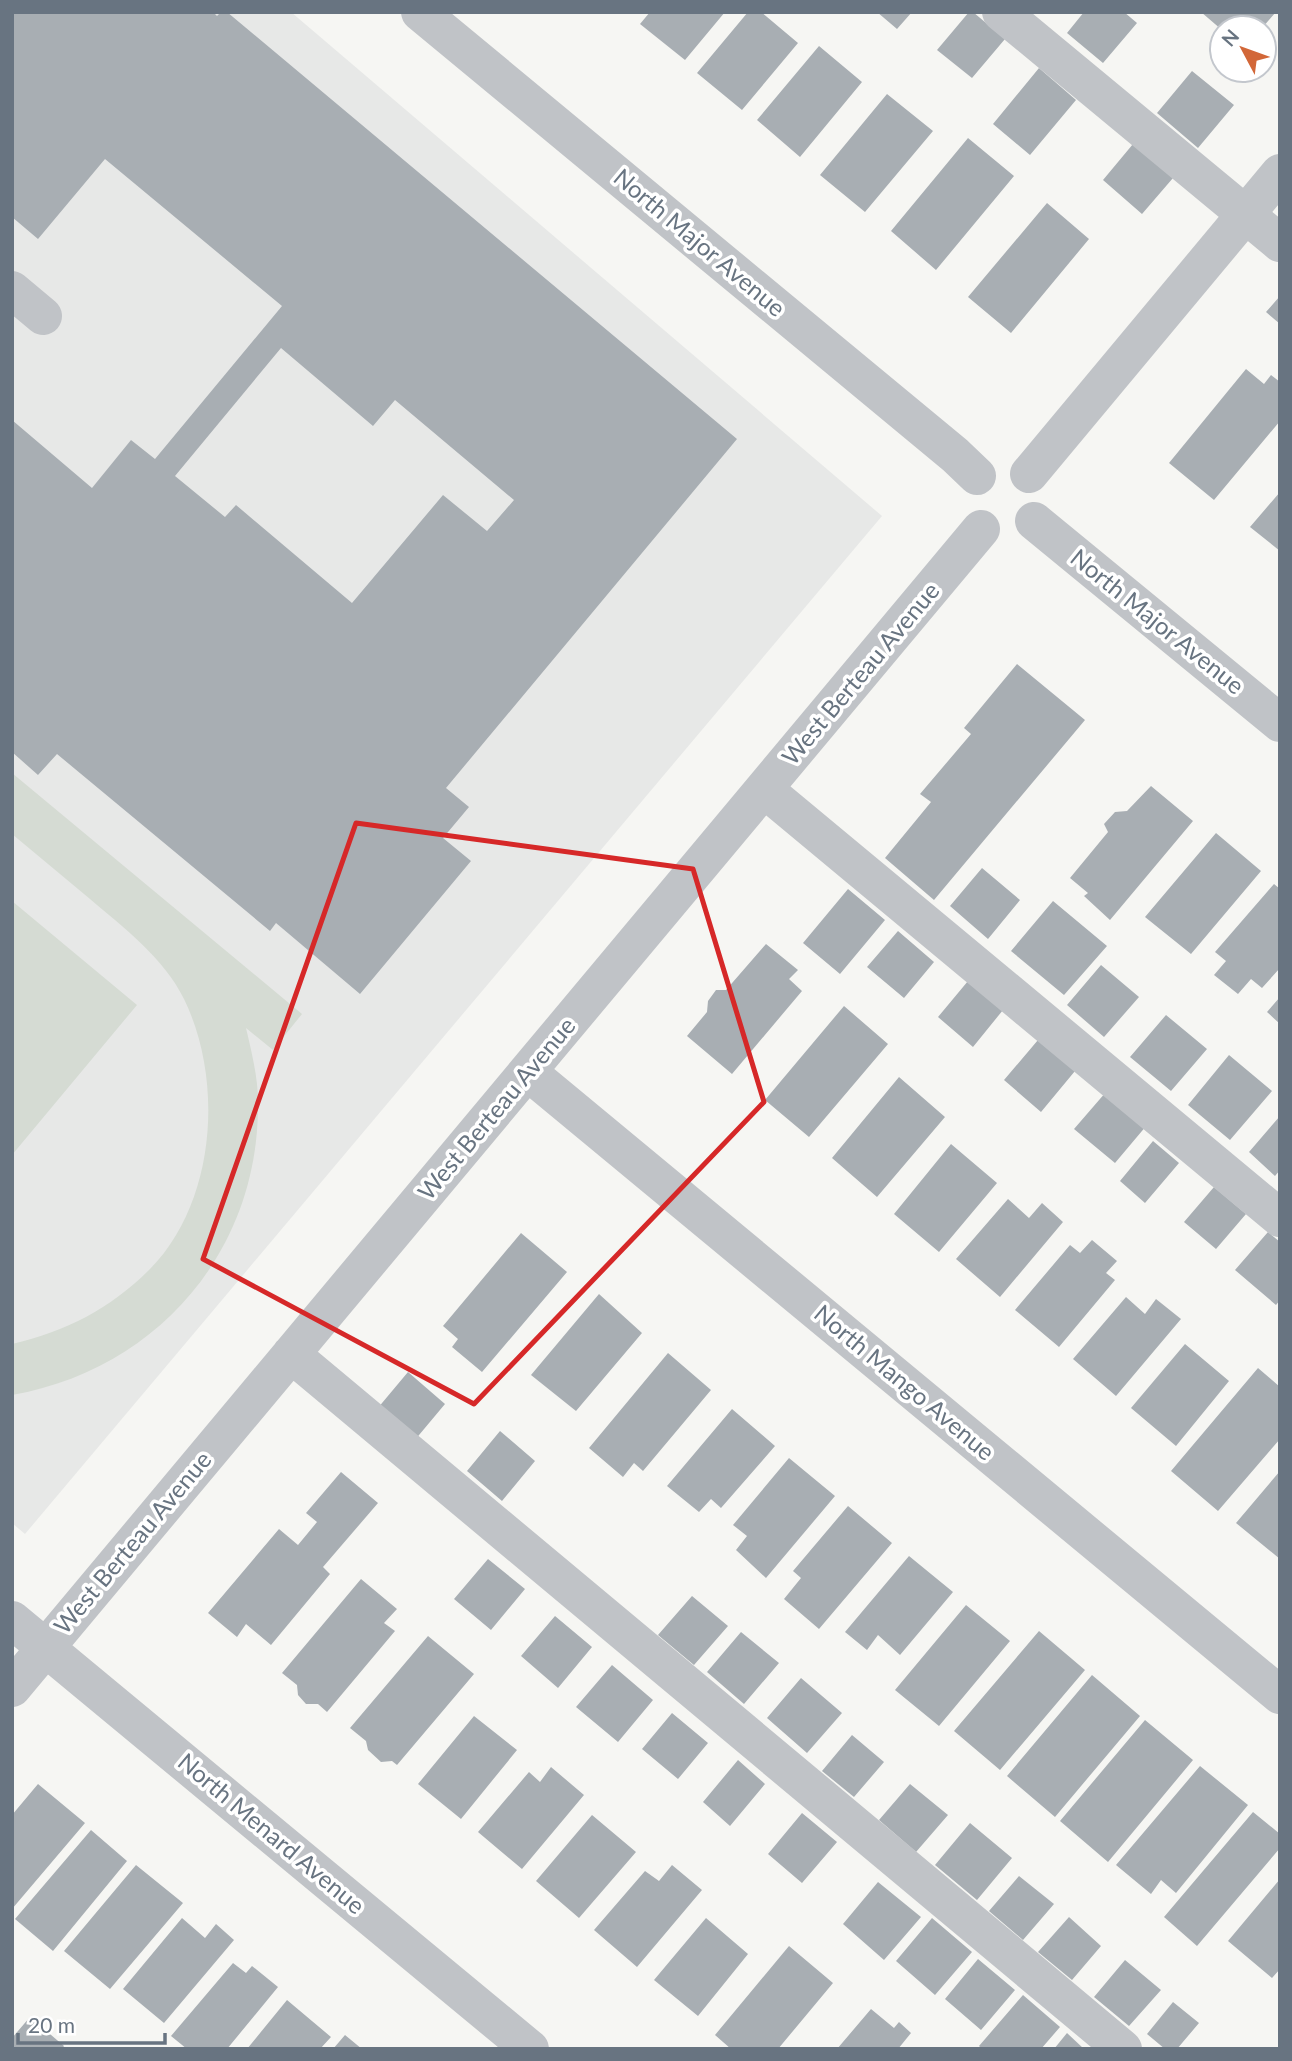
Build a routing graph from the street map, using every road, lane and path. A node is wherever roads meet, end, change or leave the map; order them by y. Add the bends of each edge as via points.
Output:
1 (420, 12) edge
2 (1001, 12) edge
3 (1280, 173) edge
4 (1245, 214) junction
5 (1280, 243) edge
6 (12, 290) edge
7 (43, 316) dead end
8 (1029, 474) junction
9 (977, 476) junction
10 (1034, 521) junction
11 (981, 529) junction
12 (1280, 723) edge
13 (764, 789) junction
14 (528, 1072) junction
15 (1280, 1218) edge
16 (291, 1354) junction
17 (12, 1620) edge
18 (46, 1647) junction
19 (12, 1688) edge
20 (1280, 1695) edge
21 (530, 2049) edge
22 (1122, 2049) edge

1 - 9 street, North Major Avenue
2 - 4 street
3 - 4 street
4 - 5 street
4 - 8 street
6 - 7 street
8 - 9 street via 1011,465 987,469
8 - 10 street via 1040,498
9 - 11 street via 969,509
10 - 11 street via 1004,537
10 - 12 street, North Major Avenue
11 - 13 street, West Berteau Avenue
13 - 14 street, West Berteau Avenue
13 - 15 street
14 - 16 street, West Berteau Avenue
14 - 20 street, North Mango Avenue
16 - 18 street, West Berteau Avenue
16 - 22 street
17 - 18 street, North Menard Avenue
18 - 19 street, West Berteau Avenue
18 - 21 street, North Menard Avenue

